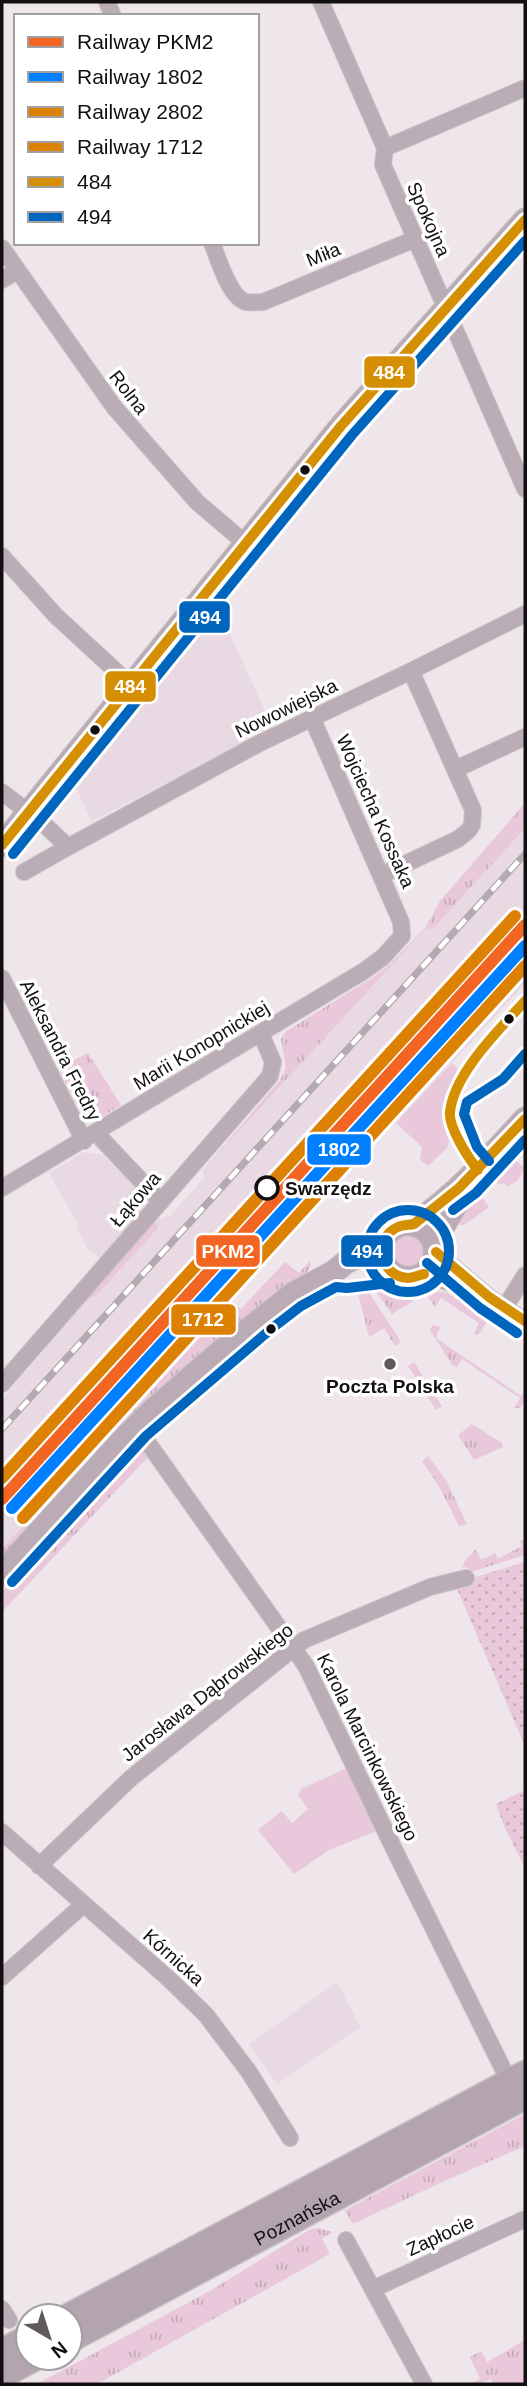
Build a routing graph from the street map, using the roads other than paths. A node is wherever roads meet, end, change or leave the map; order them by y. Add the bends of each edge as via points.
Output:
1 (321, 2) edge
2 (525, 88) edge
3 (384, 148) junction
4 (525, 220) edge
5 (415, 239) junction
6 (213, 245) edge
7 (2, 248) edge
8 (16, 271) junction
9 (2, 280) edge
10 (445, 307) junction
11 (525, 489) edge
12 (245, 543) junction
13 (2, 556) edge
14 (525, 614) edge
15 (411, 671) junction
16 (131, 685) junction
17 (312, 718) junction
18 (525, 737) edge
19 (456, 769) junction
20 (2, 792) edge
21 (28, 813) junction
22 (2, 845) edge
23 (68, 847) junction
24 (24, 872) dead end
25 (382, 875) junction
26 (401, 922) joint
27 (4, 986) edge
28 (261, 1034) junction
29 (525, 1119) edge
30 (90, 1137) junction
31 (467, 1182) junction
32 (2, 1188) edge
33 (160, 1202) junction
34 (414, 1224) junction
35 (381, 1246) junction
36 (435, 1247) junction
37 (388, 1269) junction
38 (334, 1272) junction
39 (424, 1274) junction
40 (525, 1275) edge
41 (489, 1297) junction
42 (505, 1307) junction
43 (525, 1321) edge
44 (2, 1384) edge
45 (136, 1426) junction
46 (2, 1573) edge
47 (466, 1578) dead end
48 (294, 1647) junction
49 (2, 1832) edge
50 (39, 1866) junction
51 (83, 1905) junction
52 (2, 1977) edge
53 (515, 2072) edge
54 (525, 2096) edge
55 (290, 2138) dead end
56 (525, 2219) edge
57 (346, 2240) dead end
58 (373, 2289) junction
59 (84, 2308) edge
60 (13, 2322) edge
61 (84, 2332) edge
62 (2, 2351) edge
63 (424, 2384) edge

1 - 3 street, Spokojna
2 - 3 street
3 - 5 street, Spokojna via 383,165
4 - 10 street
5 - 6 street, Miła via 263,302 245,302 232,290
5 - 10 street, Spokojna
7 - 8 street, Rolna
8 - 9 street
8 - 12 street, Rolna via 134,432 197,502
10 - 11 street, Spokojna
10 - 12 street
12 - 16 street
13 - 16 street via 56,616
14 - 15 street, Nowowiejska
15 - 17 street, Nowowiejska
15 - 19 street
16 - 21 street
17 - 23 street, Nowowiejska
17 - 25 street, Wojciecha Kossaka
18 - 19 street
19 - 25 street via 473,810 468,831
20 - 21 street
21 - 22 street
21 - 23 street
23 - 24 street, Nowowiejska
25 - 26 street, Wojciecha Kossaka
26 - 28 street, Marii Konopnickiej via 402,936 383,957
27 - 30 street, Aleksandra Fredry
28 - 30 street, Marii Konopnickiej
28 - 33 street, Łąkowa via 273,1062 270,1076
29 - 31 street
30 - 32 street, Marii Konopnickiej
30 - 33 street, Aleksandra Fredry
31 - 34 street
31 - 36 street
33 - 44 street, Łąkowa
34 - 35 street via 398,1226
34 - 36 street via 428,1233
35 - 37 street
35 - 38 street
36 - 39 street via 434,1261
36 - 41 street
37 - 38 street
37 - 39 street via 406,1278
38 - 45 street via 284,1301
39 - 41 street
40 - 42 street
41 - 42 street
42 - 43 street
45 - 46 street
45 - 48 street, Karola Marcinkowskiego
47 - 48 street, Jarosława Dąbrowskiego via 430,1587
48 - 50 street, Jarosława Dąbrowskiego via 131,1778
48 - 53 street, Karola Marcinkowskiego via 395,1851
49 - 50 street, Kórnicka
50 - 51 street, Kórnicka
51 - 52 street
51 - 55 street, Kórnicka via 206,2015
53 - 59 main road, Poznańska
54 - 61 main road, Poznańska
56 - 58 street, Zapłocie
57 - 58 street
58 - 63 street
60 - 62 main road

